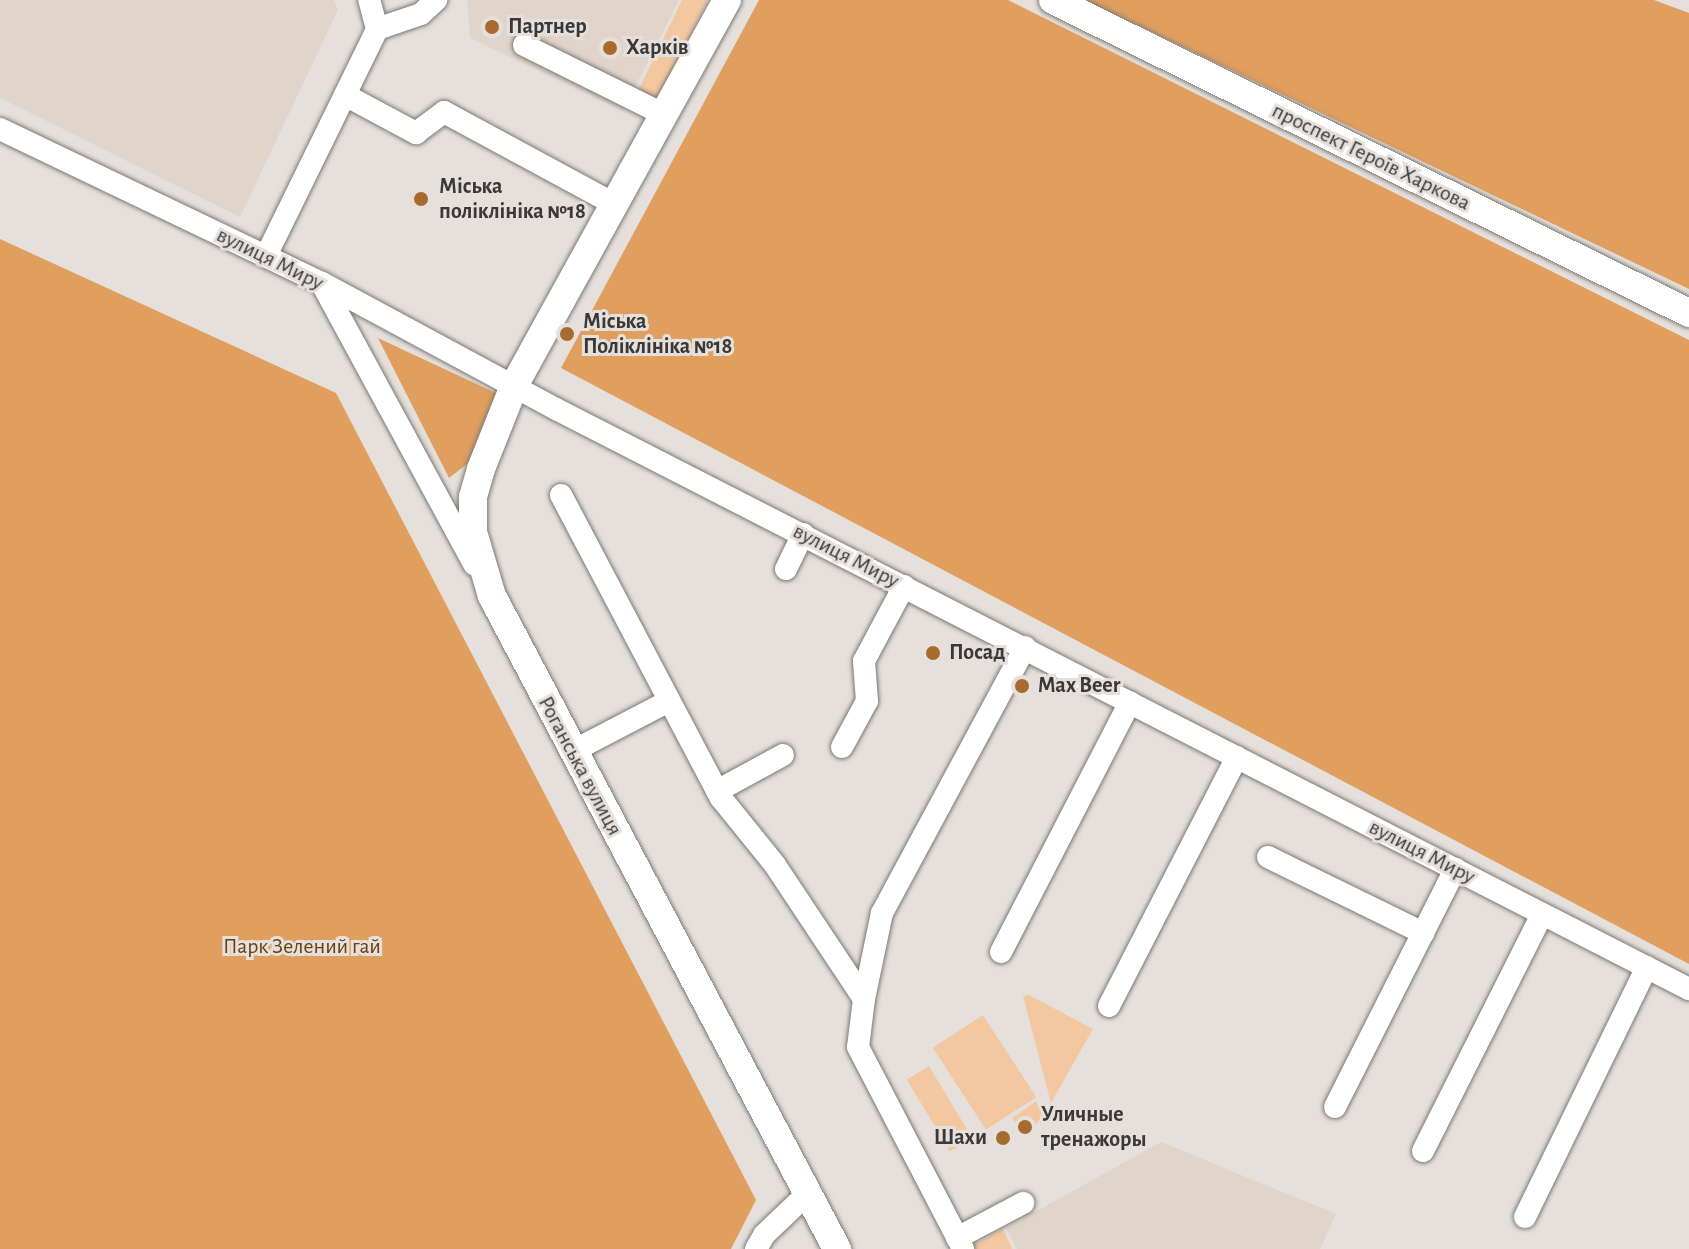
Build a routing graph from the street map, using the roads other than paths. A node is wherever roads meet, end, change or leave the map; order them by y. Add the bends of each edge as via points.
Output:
1 (369, 0) edge
2 (436, 0) edge
3 (727, 0) edge
4 (1053, 0) edge
5 (377, 29) junction
6 (524, 45) dead end
7 (345, 95) junction
8 (665, 115) junction
9 (0, 129) edge
10 (616, 205) junction
11 (266, 256) junction
12 (322, 283) junction
13 (1689, 313) edge
14 (514, 386) junction
15 (561, 495) dead end
16 (803, 534) junction
17 (786, 569) dead end
18 (904, 586) junction
19 (492, 596) junction
20 (1025, 647) junction
21 (667, 702) junction
22 (1130, 702) junction
23 (842, 747) dead end
24 (573, 751) junction
25 (783, 755) dead end
26 (1237, 757) junction
27 (717, 791) junction
28 (1268, 857) dead end
29 (1455, 869) junction
30 (1542, 914) junction
31 (1423, 933) junction
32 (1001, 952) dead end
33 (1647, 967) junction
34 (1689, 989) edge
35 (864, 999) junction
36 (1109, 1006) dead end
37 (1335, 1107) dead end
38 (1423, 1151) dead end
39 (807, 1194) junction
40 (1023, 1203) dead end
41 (1525, 1217) dead end
42 (960, 1243) edge
43 (756, 1249) edge
44 (837, 1249) edge

1 - 5 street
2 - 5 street via 421,14
3 - 8 main road
4 - 13 main road, проспект Героїв Харкова
5 - 7 street
6 - 8 street
7 - 10 street via 416,133 444,112
7 - 11 street
8 - 10 main road
9 - 11 street, вулиця Миру
10 - 14 main road
11 - 12 street, вулиця Миру
12 - 14 street, вулиця Миру
12 - 19 street, Роганська вулиця
14 - 16 street, вулиця Миру
14 - 19 main road via 473,497 473,532
15 - 21 street
16 - 17 street
16 - 18 street, вулиця Миру
18 - 20 street, вулиця Миру
18 - 23 street via 864,661 867,701
19 - 24 main road, Роганська вулиця
20 - 22 street, вулиця Миру
20 - 35 street via 882,913
21 - 24 street
21 - 27 street
22 - 26 street, вулиця Миру
22 - 32 street
24 - 39 main road, Роганська вулиця
25 - 27 street
26 - 29 street, вулиця Миру
26 - 36 street
27 - 35 street via 775,865
28 - 31 street
29 - 30 street, вулиця Миру
29 - 31 street
30 - 33 street, вулиця Миру
30 - 38 street
31 - 37 street
33 - 34 street, вулиця Миру
33 - 41 street
35 - 42 street via 858,1047
39 - 43 street
39 - 44 main road, Роганська вулиця
40 - 42 street

